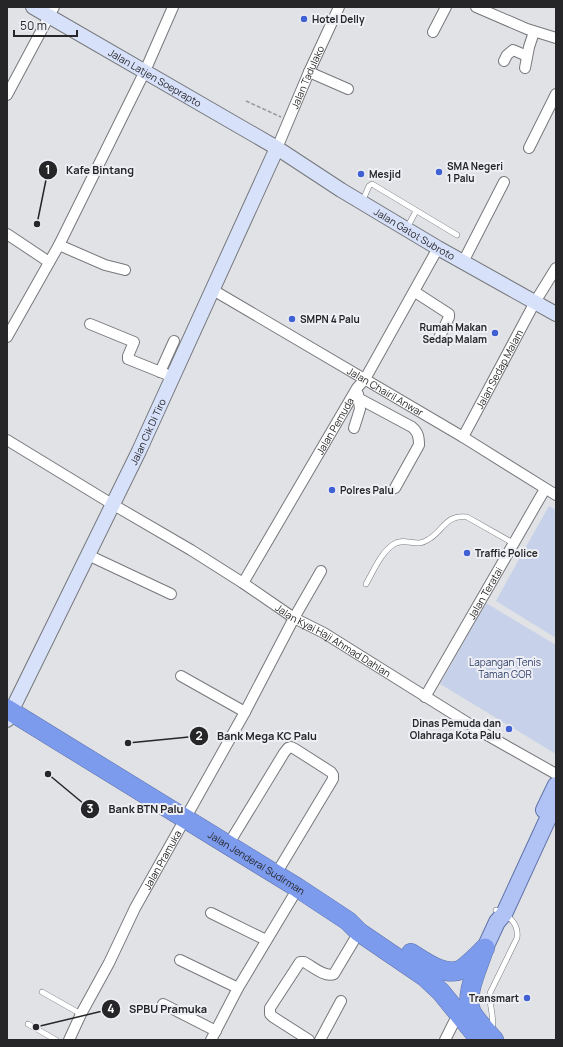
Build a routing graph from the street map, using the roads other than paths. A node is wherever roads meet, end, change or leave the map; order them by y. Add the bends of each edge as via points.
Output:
1 (33, 7) edge
2 (174, 7) edge
3 (339, 7) edge
4 (446, 7) edge
5 (476, 7) edge
6 (51, 12) edge
7 (434, 32) dead end
8 (534, 32) junction
9 (556, 38) edge
10 (527, 56) junction
11 (504, 61) dead end
12 (525, 68) dead end
13 (145, 71) junction
14 (309, 72) junction
15 (348, 90) dead end
16 (556, 94) edge
17 (7, 96) edge
18 (277, 148) junction
19 (529, 148) dead end
20 (504, 182) dead end
21 (362, 202) junction
22 (416, 212) junction
23 (406, 230) junction
24 (7, 234) edge
25 (457, 236) dead end
26 (59, 245) junction
27 (438, 248) junction
28 (49, 262) junction
29 (463, 262) junction
30 (556, 268) edge
31 (126, 270) dead end
32 (213, 290) junction
33 (415, 292) junction
34 (535, 302) junction
35 (556, 314) edge
36 (90, 324) dead end
37 (7, 337) edge
38 (439, 338) dead end
39 (174, 342) dead end
40 (167, 375) junction
41 (365, 379) junction
42 (358, 393) junction
43 (354, 428) dead end
44 (464, 437) junction
45 (7, 440) edge
46 (395, 488) dead end
47 (545, 489) junction
48 (556, 495) edge
49 (112, 504) junction
50 (513, 543) junction
51 (88, 555) junction
52 (321, 572) dead end
53 (243, 583) junction
54 (366, 584) dead end
55 (171, 594) dead end
56 (294, 618) junction
57 (181, 676) dead end
58 (425, 697) junction
59 (245, 712) junction
60 (8, 714) edge
61 (556, 774) edge
62 (556, 785) edge
63 (556, 801) edge
64 (185, 818) junction
65 (228, 845) junction
66 (276, 874) junction
67 (298, 888) junction
68 (211, 913) dead end
69 (499, 915) junction
70 (354, 926) junction
71 (266, 940) junction
72 (479, 953) junction
73 (180, 960) dead end
74 (238, 988) junction
75 (42, 992) dead end
76 (341, 1001) dead end
77 (163, 1004) dead end
78 (461, 1008) junction
79 (81, 1014) junction
80 (28, 1024) dead end
81 (213, 1035) edge
82 (73, 1039) edge
83 (488, 1039) edge
84 (56, 1040) edge
85 (309, 1040) edge
86 (320, 1040) edge
87 (445, 1040) edge

1 - 6 street, Jalan Latjen Soeprapto
2 - 13 street
3 - 14 street, Jalan Tadulako
4 - 7 street
5 - 8 street
6 - 13 street, Jalan Latjen Soeprapto
6 - 17 street
8 - 9 street
8 - 10 street
10 - 11 street via 513,50
10 - 12 street
13 - 18 street, Jalan Latjen Soeprapto
13 - 26 street
14 - 15 street
14 - 18 street, Jalan Tadulako
16 - 19 street
18 - 21 street, Jalan Gatot Subroto
18 - 32 street, Jalan Cik Di Tiro
20 - 29 street
21 - 22 lane via 372,184
21 - 23 street, Jalan Gatot Subroto
22 - 23 lane
22 - 25 lane
23 - 27 street, Jalan Gatot Subroto
24 - 28 street
26 - 28 street
26 - 31 street via 105,265
27 - 29 street, Jalan Gatot Subroto
27 - 33 street, Jalan Pemuda
28 - 37 street
29 - 34 street, Jalan Gatot Subroto
30 - 34 street, Jalan Sedap Malam
32 - 40 street, Jalan Cik Di Tiro
32 - 41 street, Jalan Chairil Anwar
33 - 38 street via 449,314
33 - 41 street, Jalan Pemuda
34 - 35 street, Jalan Gatot Subroto
34 - 44 street, Jalan Sedap Malam
36 - 40 street via 134,342 128,359
39 - 40 street
40 - 49 street, Jalan Cik Di Tiro via 139,452
41 - 42 street, Jalan Pemuda
41 - 44 street, Jalan Chairil Anwar
42 - 43 street via 360,409
42 - 46 street via 416,431 418,445
42 - 53 street, Jalan Pemuda
44 - 47 street, Jalan Chairil Anwar
45 - 49 street, Jalan Kyai Haji Ahmad Dahlan
47 - 48 street, Jalan Chairil Anwar
47 - 50 street, Jalan Teratai
49 - 51 street, Jalan Cik Di Tiro
49 - 53 street, Jalan Kyai Haji Ahmad Dahlan
50 - 54 lane via 461,516 443,525 431,538 419,543 403,541 394,544 383,555
50 - 58 street, Jalan Teratai
51 - 55 street
51 - 60 street, Jalan Cik Di Tiro
52 - 56 street, Jalan Pramuka
53 - 56 street, Jalan Kyai Haji Ahmad Dahlan
56 - 58 street, Jalan Kyai Haji Ahmad Dahlan via 324,633
56 - 59 street, Jalan Pramuka
57 - 59 street
58 - 61 street, Jalan Kyai Haji Ahmad Dahlan
59 - 64 street, Jalan Pramuka
60 - 64 highway, Jalan Jenderal Sudirman
62 - 69 main road
63 - 69 main road
64 - 65 highway, Jalan Jenderal Sudirman
64 - 79 street, Jalan Pramuka
65 - 66 highway, Jalan Jenderal Sudirman
65 - 66 street via 284,753 292,747 331,772 333,778
66 - 67 highway, Jalan Jenderal Sudirman
67 - 70 highway, Jalan Jenderal Sudirman
67 - 71 street
68 - 71 street
69 - 72 main road
69 - 83 lane via 514,922 518,932 490,993 494,1024
70 - 72 highway via 364,924 425,962 452,972 461,969
70 - 78 highway, Jalan Jenderal Sudirman via 425,976
70 - 85 street via 334,974 326,975 300,962 270,1008 273,1017
71 - 74 street
72 - 78 highway via 459,991
73 - 74 street
74 - 81 street
75 - 79 lane
76 - 86 street
77 - 81 street
78 - 83 highway, Jalan Jenderal Sudirman
78 - 87 street
79 - 82 street, Jalan Pramuka
80 - 84 lane

